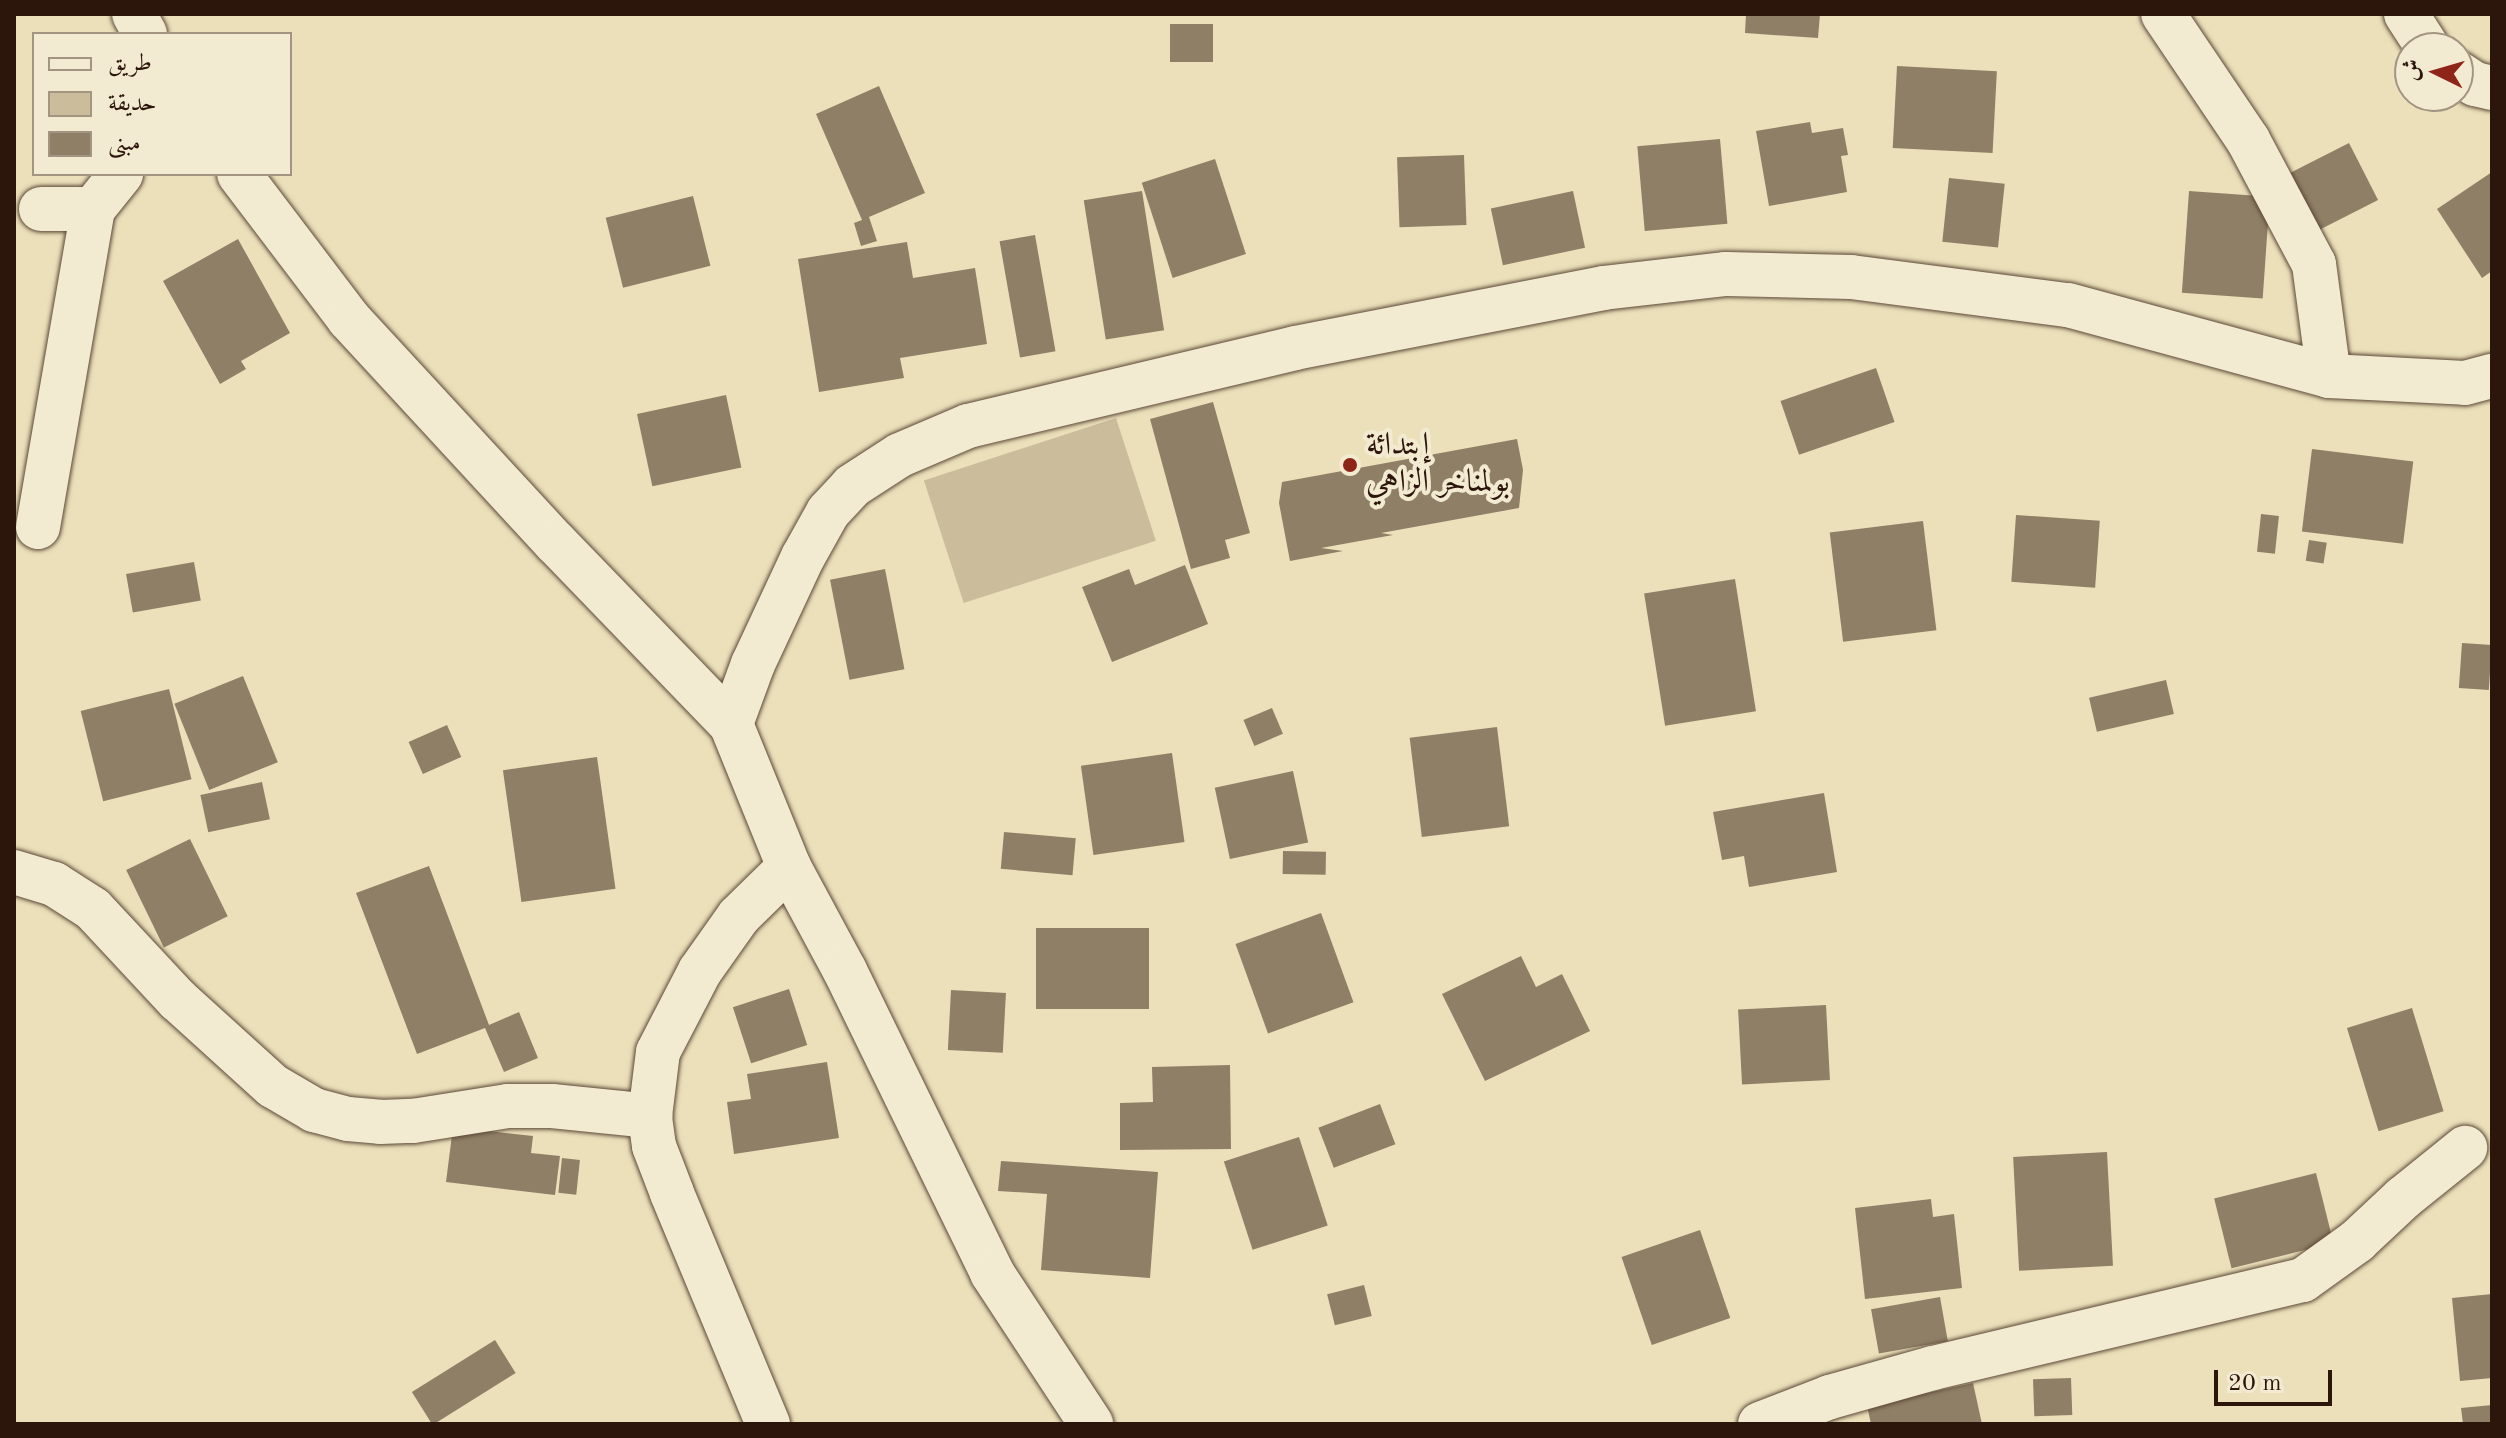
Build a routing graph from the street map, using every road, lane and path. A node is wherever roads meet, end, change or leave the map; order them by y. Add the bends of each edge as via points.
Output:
1 (134, 14) edge
2 (2163, 14) edge
3 (2406, 14) edge
4 (144, 32) edge
5 (2418, 32) edge
6 (119, 176) edge
7 (241, 176) edge
8 (41, 209) dead end
9 (93, 209) junction
10 (2329, 376) junction
11 (2492, 376) edge
12 (38, 527) dead end
13 (731, 724) junction
14 (789, 867) junction
15 (14, 872) edge
16 (650, 1116) junction
17 (2465, 1148) dead end
18 (768, 1424) edge
19 (1091, 1424) edge
20 (1760, 1424) edge

1 - 4 street
2 - 10 street via 2248,140 2314,264
3 - 5 street
6 - 9 street
7 - 13 street via 349,319
8 - 9 street
9 - 12 street
10 - 11 street via 2465,383
10 - 13 street via 2068,305 1851,277 1726,274 1603,288 1295,348 968,426 900,455 852,486 828,512 803,557
13 - 14 street
14 - 16 street via 739,916 700,971 658,1052
14 - 19 street via 992,1273
15 - 16 street via 54,884 93,909 210,1029 273,1086 314,1110 380,1122 508,1106
16 - 18 street via 654,1146 672,1193
17 - 20 street via 2303,1280 1933,1368 1830,1397

